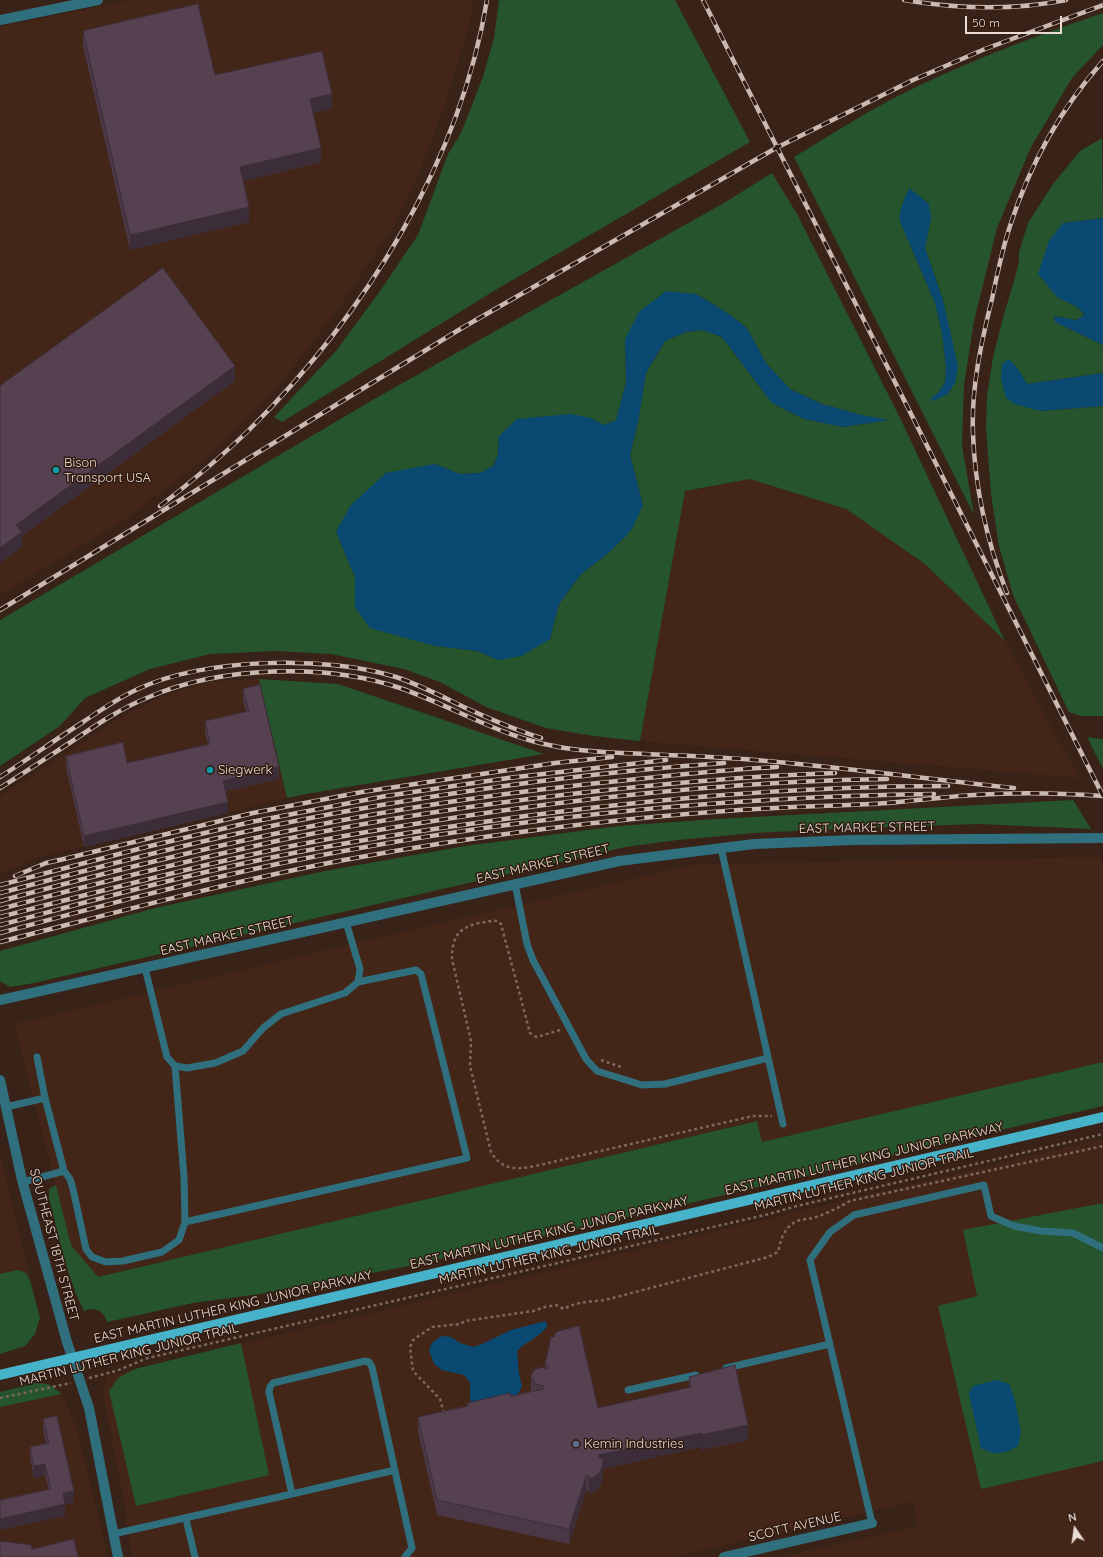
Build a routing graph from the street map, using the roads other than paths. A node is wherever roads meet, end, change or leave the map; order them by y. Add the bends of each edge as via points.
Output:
1 (98, 0) edge
2 (0, 20) edge
3 (1103, 838) edge
4 (721, 848) junction
5 (515, 884) junction
6 (346, 922) junction
7 (145, 968) junction
8 (358, 982) junction
9 (0, 1000) edge
10 (36, 1057) dead end
11 (768, 1058) junction
12 (175, 1066) junction
13 (0, 1080) edge
14 (45, 1098) junction
15 (6, 1107) junction
16 (1103, 1117) edge
17 (782, 1120) road end
18 (64, 1171) junction
19 (23, 1182) junction
20 (185, 1222) junction
21 (1103, 1248) edge
22 (830, 1344) junction
23 (72, 1358) junction
24 (721, 1369) edge
25 (706, 1373) edge
26 (0, 1375) edge
27 (628, 1390) dead end
28 (395, 1470) junction
29 (292, 1494) junction
30 (186, 1519) junction
31 (872, 1523) joint
32 (114, 1534) junction
33 (118, 1557) edge
34 (195, 1557) edge
35 (405, 1557) edge
36 (724, 1557) edge

1 - 2 street
3 - 4 street, EAST MARKET STREET via 853,840
4 - 5 street, EAST MARKET STREET via 619,861
4 - 11 lane
5 - 6 street, EAST MARKET STREET
5 - 11 lane via 532,960 586,1059 597,1071 642,1085 665,1084
6 - 7 street, EAST MARKET STREET
6 - 8 lane via 360,969
7 - 9 street, EAST MARKET STREET
7 - 12 lane via 167,1058
8 - 12 lane via 345,993 280,1014 263,1028 243,1051 215,1063 187,1068
8 - 20 lane via 416,970 421,974 466,1158
10 - 14 lane
11 - 17 lane
12 - 20 lane
13 - 15 street, SOUTHEAST 18TH STREET
14 - 15 lane
14 - 18 lane
15 - 19 street, SOUTHEAST 18TH STREET
16 - 23 main road, EAST MARTIN LUTHER KING JUNIOR PARKWAY
18 - 19 lane
18 - 20 lane via 73,1189 86,1249 92,1257 106,1262 123,1261 162,1252 179,1240
19 - 23 street, SOUTHEAST 18TH STREET
21 - 22 lane via 1073,1232 1041,1231 1014,1226 990,1216 984,1185 854,1215 830,1232 810,1260
22 - 24 lane
22 - 31 lane
23 - 26 main road, EAST MARTIN LUTHER KING JUNIOR PARKWAY
23 - 32 street, SOUTHEAST 18TH STREET via 88,1408
25 - 27 lane
28 - 29 lane
28 - 29 lane via 372,1367 365,1361 273,1383 270,1387
28 - 35 lane via 412,1548
29 - 30 lane
30 - 32 lane
30 - 34 lane
31 - 36 street, SCOTT AVENUE
32 - 33 street, SOUTHEAST 18TH STREET

